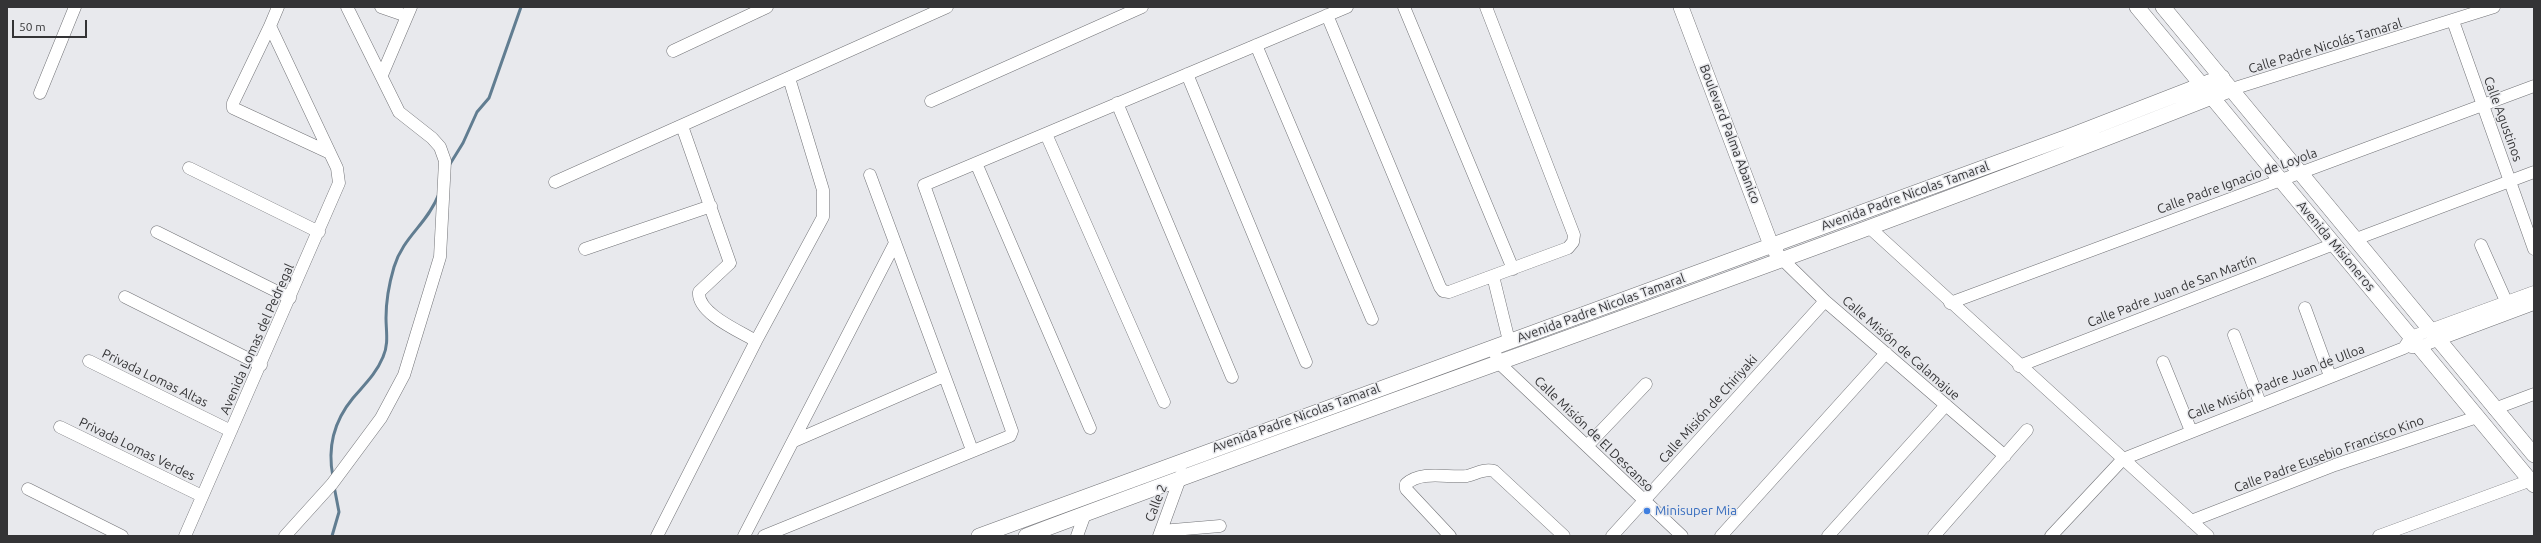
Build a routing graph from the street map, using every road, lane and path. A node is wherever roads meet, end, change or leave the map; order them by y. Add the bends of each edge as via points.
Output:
1 (75, 7) edge
2 (278, 7) edge
3 (347, 7) edge
4 (380, 7) edge
5 (767, 7) edge
6 (947, 7) edge
7 (1142, 7) edge
8 (1347, 7) edge
9 (1404, 7) edge
10 (1486, 7) edge
11 (1681, 7) edge
12 (2137, 7) edge
13 (2163, 7) edge
14 (2494, 7) edge
15 (409, 12) edge
16 (1328, 15) junction
17 (2453, 21) junction
18 (270, 26) junction
19 (1256, 45) junction
20 (673, 51) dead end
21 (1187, 74) junction
22 (382, 75) junction
23 (789, 78) junction
24 (2227, 83) junction
25 (2534, 86) edge
26 (2206, 91) junction
27 (40, 93) dead end
28 (931, 101) dead end
29 (1117, 104) junction
30 (2482, 104) junction
31 (682, 126) junction
32 (1046, 134) junction
33 (328, 152) junction
34 (976, 163) junction
35 (189, 168) dead end
36 (2300, 172) junction
37 (2534, 172) edge
38 (870, 175) dead end
39 (2280, 180) junction
40 (2510, 180) junction
41 (555, 182) dead end
42 (711, 206) junction
43 (1870, 228) junction
44 (157, 232) dead end
45 (319, 232) junction
46 (2356, 239) junction
47 (895, 243) junction
48 (2334, 244) junction
49 (1771, 245) junction
50 (2481, 245) dead end
51 (585, 249) dead end
52 (2534, 249) edge
53 (1782, 259) junction
54 (1513, 269) junction
55 (1493, 276) junction
56 (2534, 292) edge
57 (126, 297) dead end
58 (290, 298) junction
59 (1825, 301) junction
60 (1950, 304) junction
61 (2534, 304) edge
62 (2509, 307) junction
63 (2305, 308) dead end
64 (1372, 319) dead end
65 (2434, 335) junction
66 (2234, 336) dead end
67 (756, 341) junction
68 (1509, 341) junction
69 (2411, 344) junction
70 (1493, 348) junction
71 (1886, 353) junction
72 (89, 361) dead end
73 (1306, 362) dead end
74 (2163, 362) dead end
75 (1499, 363) junction
76 (261, 365) junction
77 (2019, 366) junction
78 (944, 376) junction
79 (2330, 376) junction
80 (1232, 377) dead end
81 (1646, 384) dead end
82 (2534, 394) edge
83 (1164, 402) dead end
84 (2260, 404) junction
85 (1946, 405) junction
86 (2494, 409) junction
87 (2477, 417) junction
88 (60, 427) dead end
89 (1090, 428) dead end
90 (2027, 430) dead end
91 (231, 431) junction
92 (2190, 431) junction
93 (794, 441) junction
94 (1587, 446) junction
95 (972, 450) junction
96 (2534, 455) edge
97 (2005, 456) junction
98 (1187, 458) junction
99 (2123, 459) junction
100 (1180, 479) junction
101 (2533, 482) edge
102 (28, 489) dead end
103 (202, 496) junction
104 (1644, 502) junction
105 (1085, 514) junction
106 (2191, 521) junction
107 (1220, 526) dead end
108 (1160, 534) edge
109 (122, 536) edge
110 (185, 536) edge
111 (285, 536) edge
112 (657, 536) edge
113 (744, 536) edge
114 (764, 536) edge
115 (979, 536) edge
116 (1026, 536) edge
117 (1077, 536) edge
118 (1450, 536) edge
119 (1564, 536) edge
120 (1612, 536) edge
121 (1682, 536) edge
122 (1721, 536) edge
123 (1828, 536) edge
124 (1934, 536) edge
125 (2052, 536) edge
126 (2208, 536) edge
127 (2380, 536) edge

1 - 27 street
2 - 18 street
3 - 22 street
4 - 15 street
5 - 20 street
6 - 23 street
7 - 28 street
8 - 16 street
9 - 54 street
10 - 54 street via 1574,236 1568,248
11 - 49 street, Boulevard Palma Abanico
12 - 26 street, Avenida Misioneros
13 - 24 street, Avenida Misioneros
14 - 17 street, Calle Padre Nicolás Tamaral
15 - 22 street
16 - 19 street
16 - 55 street via 1440,287 1443,291 1449,292
17 - 24 street, Calle Padre Nicolás Tamaral
17 - 30 street, Calle Agustinos
18 - 33 street, Avenida Lomas del Pedregal
18 - 33 street via 233,103 233,108
19 - 21 street
19 - 64 street
21 - 29 street
21 - 73 street
22 - 111 street via 388,94 399,112 432,138 440,147 445,161 440,257 404,375 381,418 332,484
23 - 31 street
23 - 67 street via 823,190 823,217
24 - 26 street, Avenida Padre Nicolas Tamaral
24 - 36 street, Avenida Misioneros
25 - 30 street, Calle Padre Ignacio de Loyola
26 - 39 street, Avenida Misioneros
26 - 43 street, Avenida Padre Nicolas Tamaral via 2077,150
26 - 49 street, Avenida Padre Nicolas Tamaral
29 - 32 street
29 - 80 street
30 - 36 street, Calle Padre Ignacio de Loyola
30 - 40 street, Calle Agustinos
31 - 41 street
31 - 42 street
32 - 34 street
32 - 83 street
33 - 45 street, Avenida Lomas del Pedregal via 337,168 339,183
34 - 89 street
34 - 95 street via 924,185 1012,431 1010,436
35 - 45 street
36 - 39 street, Calle Padre Ignacio de Loyola
36 - 46 street, Avenida Misioneros
37 - 40 street
38 - 47 street
39 - 48 street, Avenida Misioneros
39 - 60 street, Calle Padre Ignacio de Loyola
40 - 46 street
40 - 52 street, Calle Agustinos
42 - 51 street
42 - 67 street via 730,263 699,292 698,300 711,314
43 - 53 street, Avenida Padre Nicolas Tamaral
43 - 60 street
44 - 58 street
45 - 58 street, Avenida Lomas del Pedregal
46 - 65 street, Avenida Misioneros
47 - 78 street
47 - 93 street
48 - 69 street, Avenida Misioneros
48 - 77 street, Calle Padre Juan de San Martín
49 - 53 street, Boulevard Palma Abanico
49 - 68 street, Avenida Padre Nicolas Tamaral
50 - 62 street
53 - 59 street, Calle Misión de Calamajue
53 - 75 street, Avenida Padre Nicolas Tamaral
54 - 55 street
55 - 68 street
56 - 62 street, Calle Misión Padre Juan de Ulloa
57 - 76 street
58 - 76 street, Avenida Lomas del Pedregal
59 - 71 street, Calle Misión de Calamajue
59 - 104 street, Calle Misión de Chiriyaki
60 - 77 street
61 - 62 street, Calle Misión Padre Juan de Ulloa
62 - 65 street, Calle Misión Padre Juan de Ulloa
63 - 79 street
65 - 69 street, Calle Misión Padre Juan de Ulloa
65 - 86 street, Avenida Misioneros
66 - 84 street
67 - 112 street
68 - 70 street, Avenida Padre Nicolas Tamaral
69 - 79 street, Calle Misión Padre Juan de Ulloa
69 - 87 street, Avenida Misioneros
70 - 75 street, Calle Misión de El Descanso
70 - 98 street, Avenida Padre Nicolas Tamaral
71 - 85 street, Calle Misión de Calamajue
71 - 122 street
72 - 91 street, Privada Lomas Altas
74 - 92 street
75 - 94 street, Calle Misión de El Descanso
75 - 100 street, Avenida Padre Nicolas Tamaral
76 - 91 street, Avenida Lomas del Pedregal
77 - 99 street
78 - 93 street
78 - 95 street
79 - 84 street, Calle Misión Padre Juan de Ulloa
81 - 94 street
82 - 86 street
84 - 92 street, Calle Misión Padre Juan de Ulloa
85 - 97 street, Calle Misión de Calamajue
85 - 123 street
86 - 96 street, Avenida Misioneros
87 - 101 street, Avenida Misioneros
87 - 106 street, Calle Padre Eusebio Francisco Kino via 2328,467
88 - 103 street, Privada Lomas Verdes
90 - 97 street
91 - 103 street, Avenida Lomas del Pedregal
92 - 99 street, Calle Misión Padre Juan de Ulloa
93 - 113 street
94 - 104 street, Calle Misión de El Descanso
95 - 114 street
97 - 124 street
98 - 100 street, Calle 2
98 - 115 street, Avenida Padre Nicolas Tamaral
99 - 106 street
99 - 125 street, Calle Misión Padre Juan de Ulloa
100 - 105 street, Avenida Padre Nicolas Tamaral
100 - 108 street, Calle 2
101 - 127 street
102 - 109 street
103 - 110 street, Avenida Lomas del Pedregal
104 - 120 street, Calle Misión de Chiriyaki
104 - 121 street, Calle Misión de El Descanso
105 - 116 street, Avenida Padre Nicolas Tamaral
105 - 117 street
106 - 126 street
107 - 108 street
118 - 119 street via 1406,489 1406,484 1411,479 1438,475 1468,476 1488,469 1494,470

